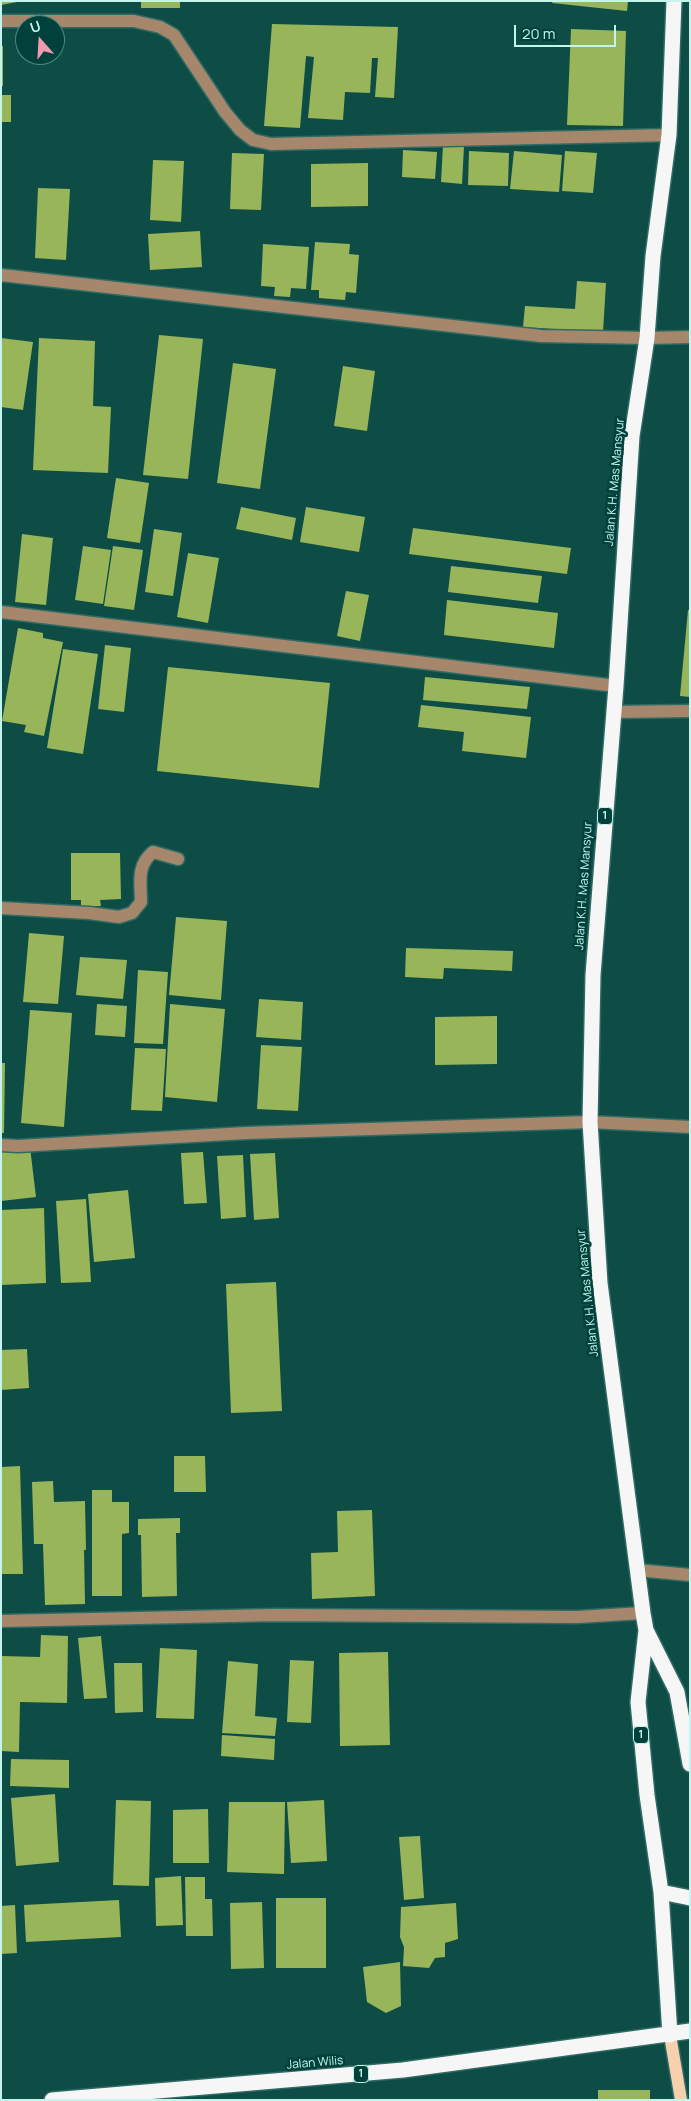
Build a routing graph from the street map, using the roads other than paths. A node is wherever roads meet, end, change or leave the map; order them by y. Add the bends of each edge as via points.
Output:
1 (674, 1) edge
2 (1, 21) edge
3 (669, 135) junction
4 (1, 275) edge
5 (690, 337) edge
6 (647, 338) junction
7 (1, 612) edge
8 (616, 686) junction
9 (690, 711) edge
10 (613, 712) junction
11 (178, 859) dead end
12 (1, 908) edge
13 (590, 1122) junction
14 (690, 1127) edge
15 (1, 1145) edge
16 (637, 1570) junction
17 (690, 1575) edge
18 (643, 1613) junction
19 (1, 1621) edge
20 (646, 1630) junction
21 (690, 1764) edge
22 (661, 1892) junction
23 (690, 1898) edge
24 (690, 2031) edge
25 (670, 2035) junction
26 (52, 2100) edge
27 (681, 2100) edge

1 - 3 highway, Jalan K.H. Mas Mansyur / 1
2 - 3 street via 134,21 160,27 174,35 224,112 240,130 253,140 271,144
3 - 6 highway, Jalan K.H. Mas Mansyur / 1 via 653,256
4 - 6 street via 541,336
5 - 6 street
6 - 8 highway, Jalan K.H. Mas Mansyur / 1 via 632,436
7 - 8 street
8 - 10 highway, Jalan K.H. Mas Mansyur / 1
9 - 10 street
10 - 13 highway, Jalan K.H. Mas Mansyur / 1 via 593,975
11 - 12 street via 152,852 144,859 140,871 141,902 132,913 118,918 89,913
13 - 14 street
13 - 15 street
13 - 16 highway, Jalan K.H. Mas Mansyur / 1 via 600,1282
16 - 17 street
16 - 18 highway, Jalan K.H. Mas Mansyur / 1
18 - 19 street via 577,1617 274,1615
18 - 20 highway, Jalan K.H. Mas Mansyur / 1
20 - 21 highway, Jalan K.H. Mas Mansyur / 1 via 677,1692
20 - 22 highway, 1 via 638,1702
22 - 23 highway
22 - 25 highway, 1
24 - 25 highway, 1
25 - 26 highway, Jalan Wilis / 1 via 403,2070
25 - 27 main road

